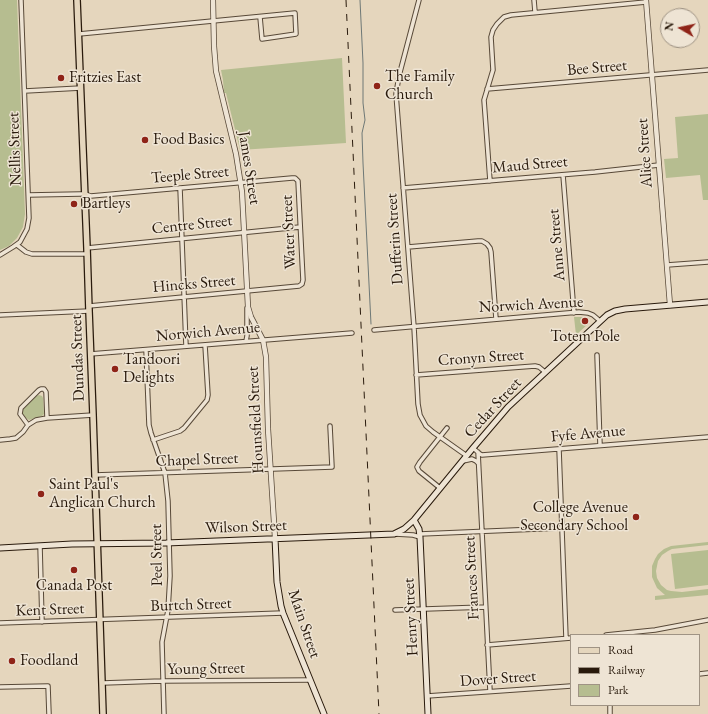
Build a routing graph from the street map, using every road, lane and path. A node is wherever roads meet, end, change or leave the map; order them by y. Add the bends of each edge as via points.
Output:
1 (21, 0) edge
2 (77, 0) edge
3 (213, 0) edge
4 (419, 0) edge
5 (534, 0) edge
6 (646, 1) edge
7 (534, 12) junction
8 (260, 17) junction
9 (214, 22) junction
10 (79, 34) junction
11 (708, 70) edge
12 (652, 75) junction
13 (81, 88) junction
14 (487, 89) junction
15 (25, 91) junction
16 (659, 165) junction
17 (563, 175) junction
18 (296, 180) joint
19 (490, 180) junction
20 (240, 182) junction
21 (180, 188) junction
22 (403, 188) junction
23 (85, 194) junction
24 (29, 195) junction
25 (300, 227) junction
26 (244, 232) junction
27 (182, 238) junction
28 (17, 245) junction
29 (408, 247) junction
30 (87, 251) junction
31 (0, 255) edge
32 (708, 262) edge
33 (667, 265) junction
34 (302, 284) joint
35 (247, 291) junction
36 (184, 297) junction
37 (708, 302) edge
38 (248, 303) junction
39 (670, 305) junction
40 (89, 308) junction
41 (574, 313) junction
42 (0, 315) edge
43 (496, 319) junction
44 (600, 321) junction
45 (414, 327) junction
46 (374, 330) dead end
47 (352, 333) dead end
48 (263, 340) junction
49 (246, 341) junction
50 (205, 345) junction
51 (186, 346) junction
52 (146, 350) junction
53 (90, 354) junction
54 (597, 355) dead end
55 (545, 372) junction
56 (416, 375) junction
57 (93, 415) junction
58 (47, 418) junction
59 (28, 425) junction
60 (330, 426) dead end
61 (447, 428) dead end
62 (440, 437) junction
63 (708, 437) edge
64 (0, 440) edge
65 (153, 440) junction
66 (600, 445) junction
67 (473, 448) junction
68 (559, 449) junction
69 (478, 452) junction
70 (466, 456) junction
71 (463, 461) junction
72 (479, 464) junction
73 (271, 469) junction
74 (165, 473) junction
75 (95, 475) junction
76 (440, 488) junction
77 (414, 520) junction
78 (562, 528) junction
79 (482, 531) junction
80 (394, 534) junction
81 (420, 536) junction
82 (275, 538) junction
83 (169, 543) junction
84 (98, 544) junction
85 (40, 546) junction
86 (0, 548) edge
87 (485, 607) junction
88 (424, 609) junction
89 (395, 610) dead end
90 (283, 613) junction
91 (166, 618) junction
92 (100, 620) junction
93 (708, 620) edge
94 (42, 622) junction
95 (0, 623) edge
96 (617, 634) edge
97 (566, 638) junction
98 (570, 638) edge
99 (487, 644) junction
100 (310, 680) junction
101 (162, 681) junction
102 (102, 683) junction
103 (570, 686) edge
104 (0, 687) edge
105 (490, 691) junction
106 (427, 696) junction
107 (49, 714) edge
108 (103, 714) edge
109 (164, 714) edge
110 (324, 714) edge
111 (428, 714) edge

1 - 15 street, Nellis Street
2 - 10 main road, Dundas Street
3 - 9 street, James Street
4 - 22 street, Dufferin Street via 396,94
5 - 7 street
6 - 7 street
6 - 12 street, Alice Street
7 - 14 street via 507,16 496,24 491,37 493,70
8 - 8 street via 262,39 296,34 295,13
8 - 9 street
9 - 10 street
9 - 20 street, James Street via 216,71 236,154
10 - 13 main road, Dundas Street
11 - 12 street, Bee Street
12 - 14 street, Bee Street
12 - 16 street, Alice Street
13 - 15 street
13 - 23 main road, Dundas Street
14 - 19 street via 484,102
15 - 24 street, Nellis Street
16 - 17 street, Maud Street
16 - 33 street, Alice Street
17 - 19 street, Maud Street
17 - 41 street, Anne Street
18 - 20 street, Teeple Street via 292,178
18 - 25 street, Water Street
19 - 22 street, Maud Street
20 - 21 street, Teeple Street
20 - 26 street, James Street
21 - 23 street, Teeple Street via 91,196
21 - 27 street
22 - 29 street, Dufferin Street
23 - 24 street, Teeple Street
23 - 30 main road, Dundas Street
24 - 28 street, Nellis Street via 29,222
25 - 26 street, Centre Street
25 - 34 street, Water Street
26 - 27 street, Centre Street
26 - 35 street, James Street
27 - 30 street, Centre Street
27 - 36 street
28 - 30 street, Centre Street via 32,254
28 - 31 street
29 - 43 street via 478,241 487,244 490,248
29 - 45 street, Dufferin Street
30 - 40 main road, Dundas Street
32 - 33 street
33 - 39 street, Alice Street
34 - 35 street, Hincks Street via 295,287
35 - 36 street, Hincks Street
35 - 38 street, James Street
36 - 40 street, Hincks Street
36 - 51 street
37 - 39 main road, Norwich Avenue
38 - 48 street, Hounsfield Street via 251,318
38 - 49 street, James Street
39 - 44 main road, Norwich Avenue via 621,309
40 - 42 street, Hincks Street
40 - 53 main road, Dundas Street
41 - 43 street, Norwich Avenue
41 - 44 street, Norwich Avenue via 588,313
43 - 45 street, Norwich Avenue
44 - 55 main road, Cedar Street
45 - 46 street, Norwich Avenue
45 - 56 street, Dufferin Street
47 - 48 street, Norwich Avenue
48 - 49 street, Norwich Avenue
48 - 73 street, Hounsfield Street
49 - 50 street, Norwich Avenue
50 - 51 street, Norwich Avenue
50 - 65 street via 207,400 180,431
51 - 52 street, Norwich Avenue
52 - 53 street, Norwich Avenue
52 - 65 street, Peel Street via 149,420
53 - 57 main road, Dundas Street
54 - 66 street
55 - 56 street, Cronyn Street via 539,366 535,366
55 - 67 main road, Cedar Street via 506,410
56 - 62 street, Dufferin Street via 420,415 426,426
57 - 58 street
57 - 75 main road, Dundas Street
58 - 59 street
58 - 59 street via 46,392 42,389 21,408 20,414
59 - 64 street via 16,438
60 - 73 street, Chapel Street via 332,467
61 - 62 street
62 - 70 street, Dufferin Street
62 - 76 street via 417,468
63 - 66 street, Fyfe Avenue
65 - 74 street, Peel Street
66 - 68 street, Fyfe Avenue
67 - 69 street
67 - 70 main road, Cedar Street
68 - 69 street, Fyfe Avenue via 482,455
68 - 78 street
69 - 72 street, Frances Street
70 - 71 main road, Cedar Street
71 - 72 street via 473,460
71 - 76 main road, Cedar Street
72 - 79 street, Frances Street
73 - 74 street, Chapel Street
73 - 82 street, Hounsfield Street
74 - 75 street, Chapel Street
74 - 83 street, Peel Street
75 - 84 main road, Dundas Street
76 - 77 main road, Cedar Street
77 - 80 main road, Wilson Street
77 - 81 main road, Henry Street
78 - 79 street, Wilson Street
78 - 97 street
79 - 81 street, Wilson Street
79 - 87 street, Frances Street
80 - 81 street, Wilson Street
80 - 82 main road, Wilson Street
81 - 88 main road, Henry Street
82 - 83 main road, Wilson Street
82 - 90 main road, Main Street via 277,582
83 - 84 main road, Wilson Street
83 - 91 street, Peel Street via 170,584
84 - 85 main road, Wilson Street
84 - 92 main road, Dundas Street
85 - 86 main road, Wilson Street
85 - 94 street
87 - 88 street
87 - 99 street, Frances Street
88 - 89 street
88 - 106 main road, Henry Street
90 - 91 street, Burtch Street
90 - 100 main road, Main Street
91 - 92 street, Burtch Street
91 - 101 street, Peel Street via 162,642
92 - 94 street, Kent Street
92 - 102 main road, Dundas Street
93 - 96 street via 657,630
94 - 95 street, Kent Street
97 - 98 street
97 - 99 street
99 - 105 street, Frances Street
100 - 101 street, Young Street
100 - 110 main road, Main Street
101 - 102 street, Young Street
101 - 109 street, Peel Street
102 - 108 main road, Dundas Street
103 - 105 street, Dover Street
104 - 107 street via 48,686
105 - 106 street, Dover Street
106 - 111 main road, Henry Street

